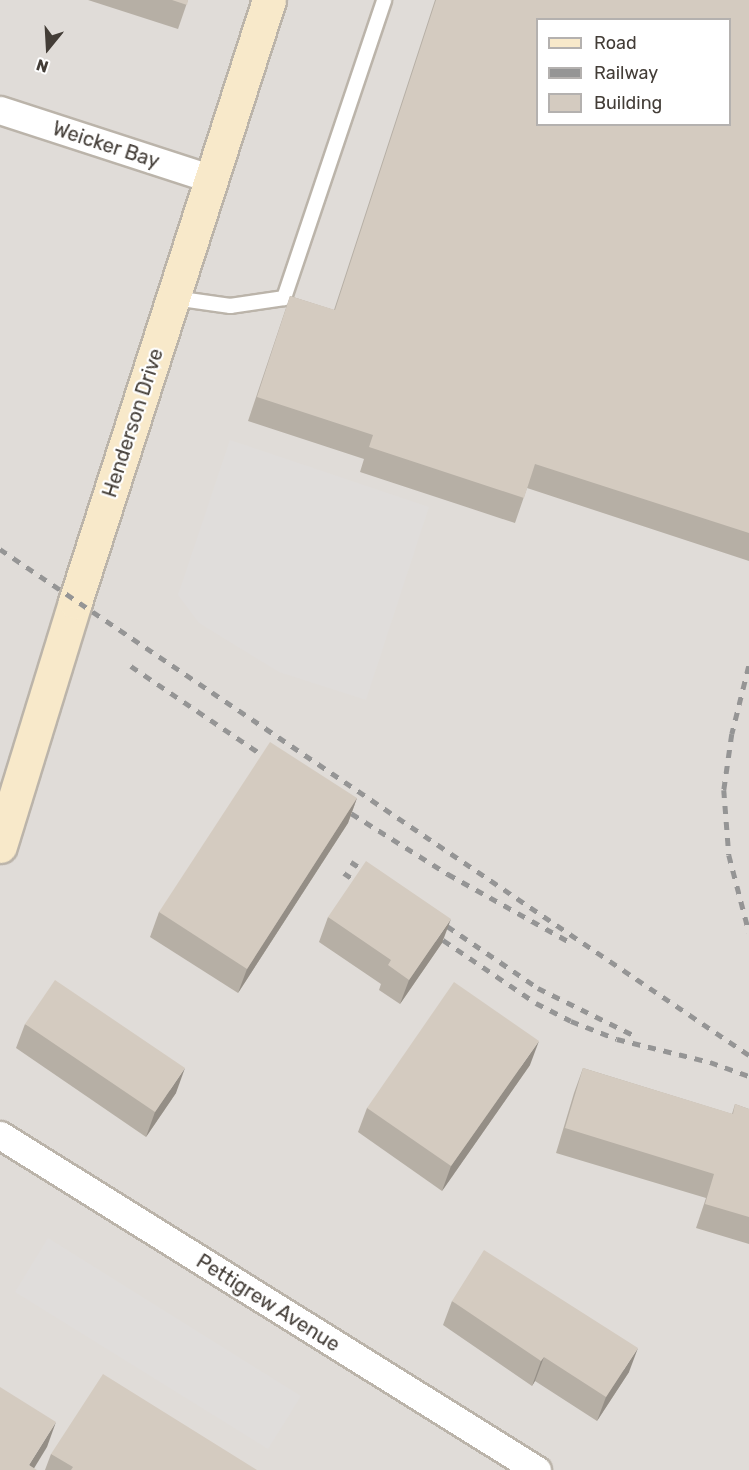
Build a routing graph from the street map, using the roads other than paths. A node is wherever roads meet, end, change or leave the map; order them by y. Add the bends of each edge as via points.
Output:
1 (269, 0) edge
2 (384, 0) edge
3 (0, 110) edge
4 (212, 179) junction
5 (174, 298) junction
6 (0, 846) edge
7 (0, 1135) edge
8 (537, 1470) edge

1 - 4 street, Henderson Drive
2 - 5 lane via 284,298 230,306
3 - 4 street, Weicker Bay
4 - 5 street, Henderson Drive
5 - 6 street, Henderson Drive
7 - 8 street, Pettigrew Avenue

